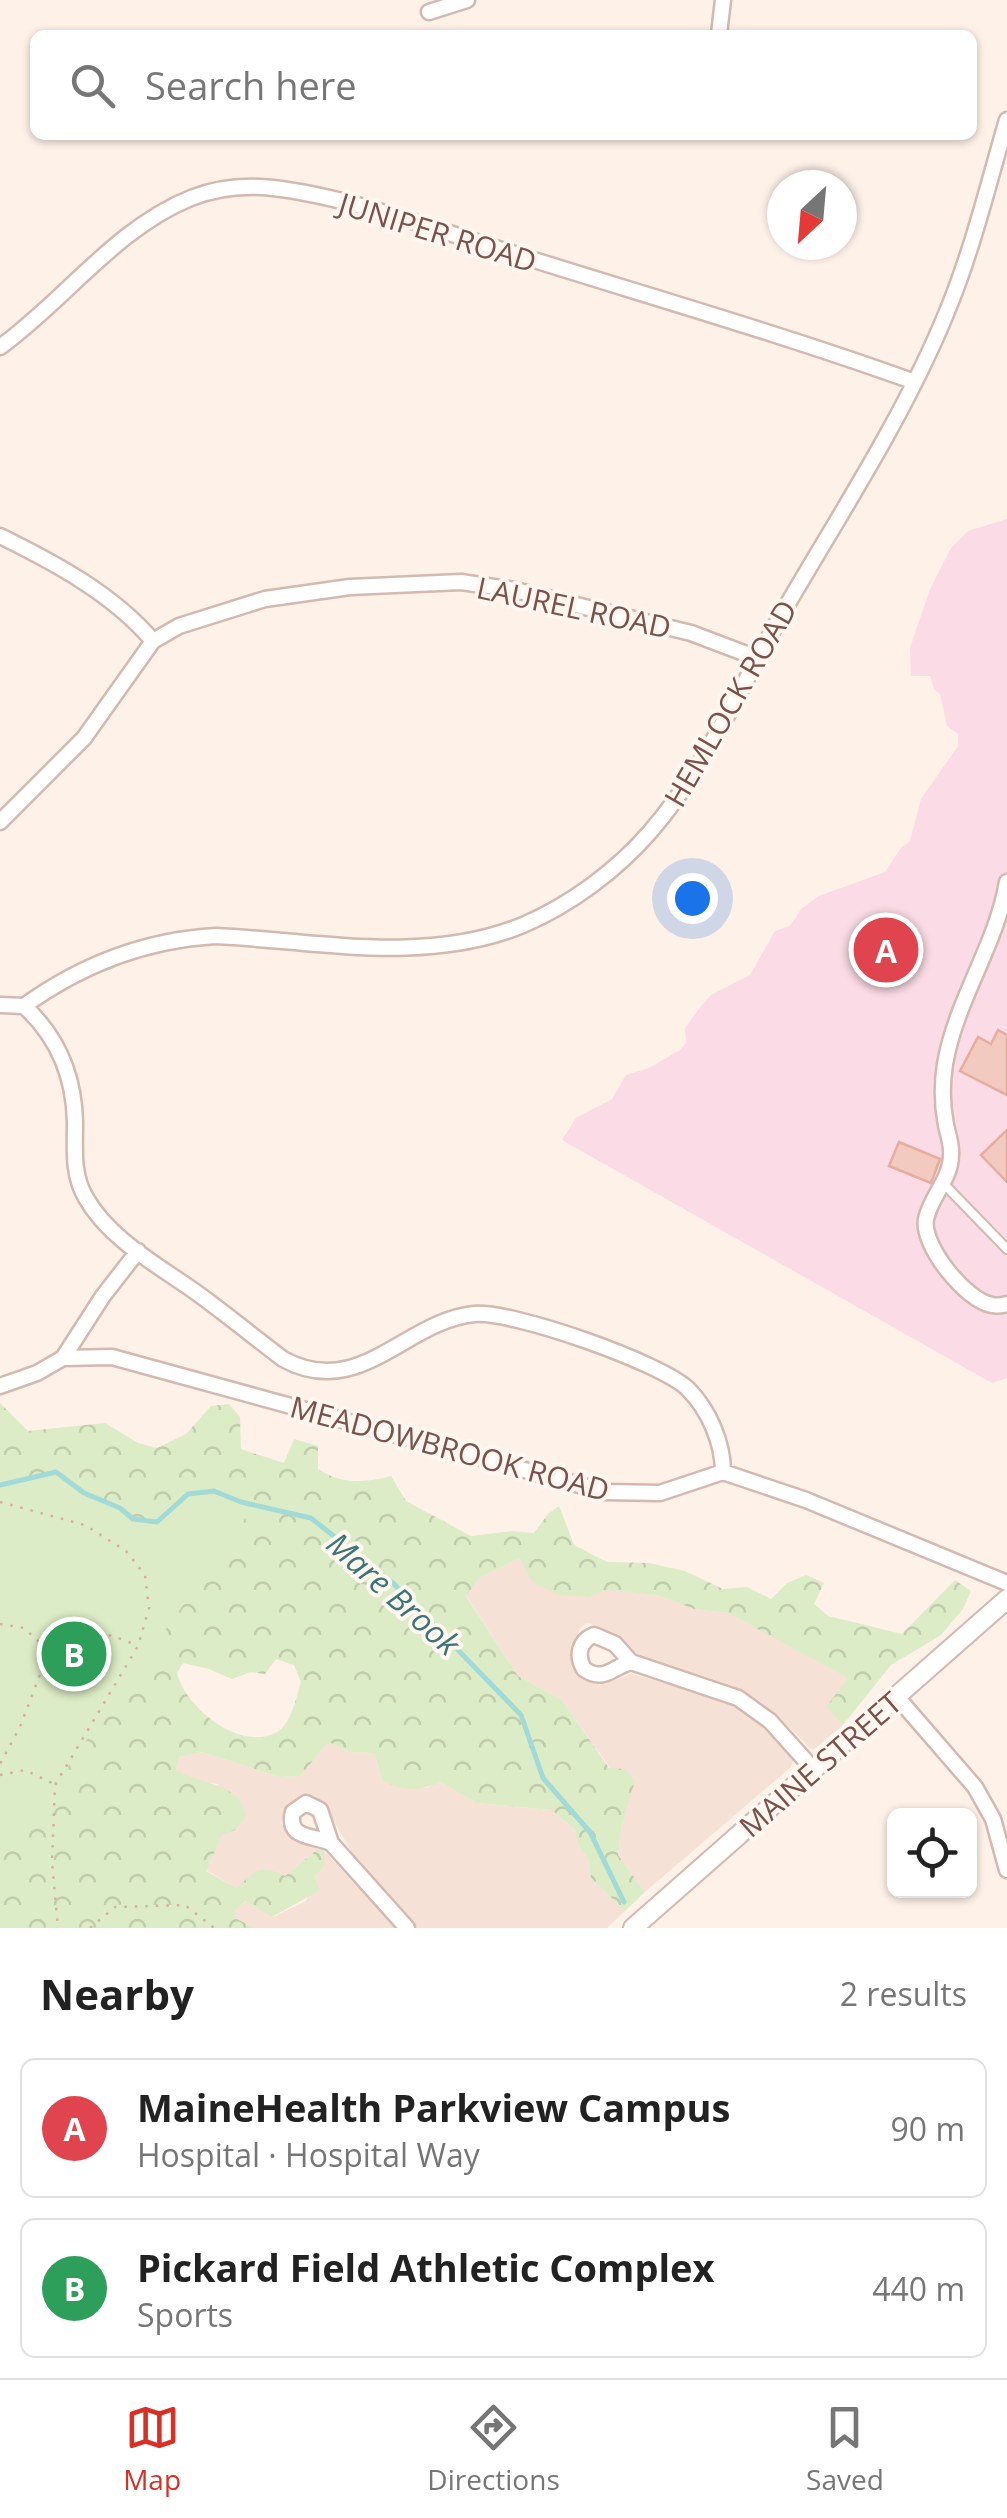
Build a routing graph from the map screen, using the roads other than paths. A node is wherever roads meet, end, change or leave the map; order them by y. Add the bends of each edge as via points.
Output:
1 (467, 0) edge
2 (723, 0) edge
3 (429, 12) dead end
4 (719, 30) edge
5 (1007, 120) edge
6 (0, 347) edge
7 (912, 381) junction
8 (0, 536) edge
9 (153, 641) junction
10 (757, 658) junction
11 (0, 822) edge
12 (1007, 882) edge
13 (0, 1005) edge
14 (24, 1006) junction
15 (943, 1183) junction
16 (1007, 1249) edge
17 (138, 1251) junction
18 (1007, 1304) edge
19 (63, 1358) junction
20 (0, 1386) edge
21 (722, 1472) junction
22 (1007, 1583) edge
23 (1007, 1599) edge
24 (631, 1662) dead end
25 (898, 1697) junction
26 (814, 1770) junction
27 (1000, 1817) edge
28 (331, 1843) dead end
29 (1007, 1870) edge
30 (407, 1928) edge
31 (633, 1928) edge

1 - 3 street
2 - 4 street
5 - 7 street, HEMLOCK ROAD via 958,281
6 - 7 street, JUNIPER ROAD via 164,212 219,190 273,188 412,223
7 - 10 street, HEMLOCK ROAD
8 - 9 street via 108,599
9 - 10 street, LAUREL ROAD via 265,599 447,582 515,590 691,633
9 - 11 street, LAUREL ROAD via 84,738
10 - 14 street, HEMLOCK ROAD via 658,822 600,878 547,914 491,935 407,948 216,936 158,942 56,983
12 - 15 street via 946,1059 943,1110 952,1156
13 - 14 street
14 - 17 street via 44,1025 68,1073 85,1196
15 - 16 lane
15 - 18 street via 925,1221 927,1238 980,1301
17 - 19 street
17 - 21 street via 283,1359 308,1370 365,1364 448,1320 475,1314 526,1322 632,1360 691,1392 718,1440
19 - 20 street, MEADOWBROOK ROAD
19 - 21 street, MEADOWBROOK ROAD via 112,1357 605,1492 660,1493
21 - 22 street
23 - 25 street, MAINE STREET
24 - 26 street via 738,1698 770,1721
25 - 26 street, MAINE STREET
25 - 27 street
26 - 31 street, MAINE STREET
27 - 29 street
28 - 30 street

